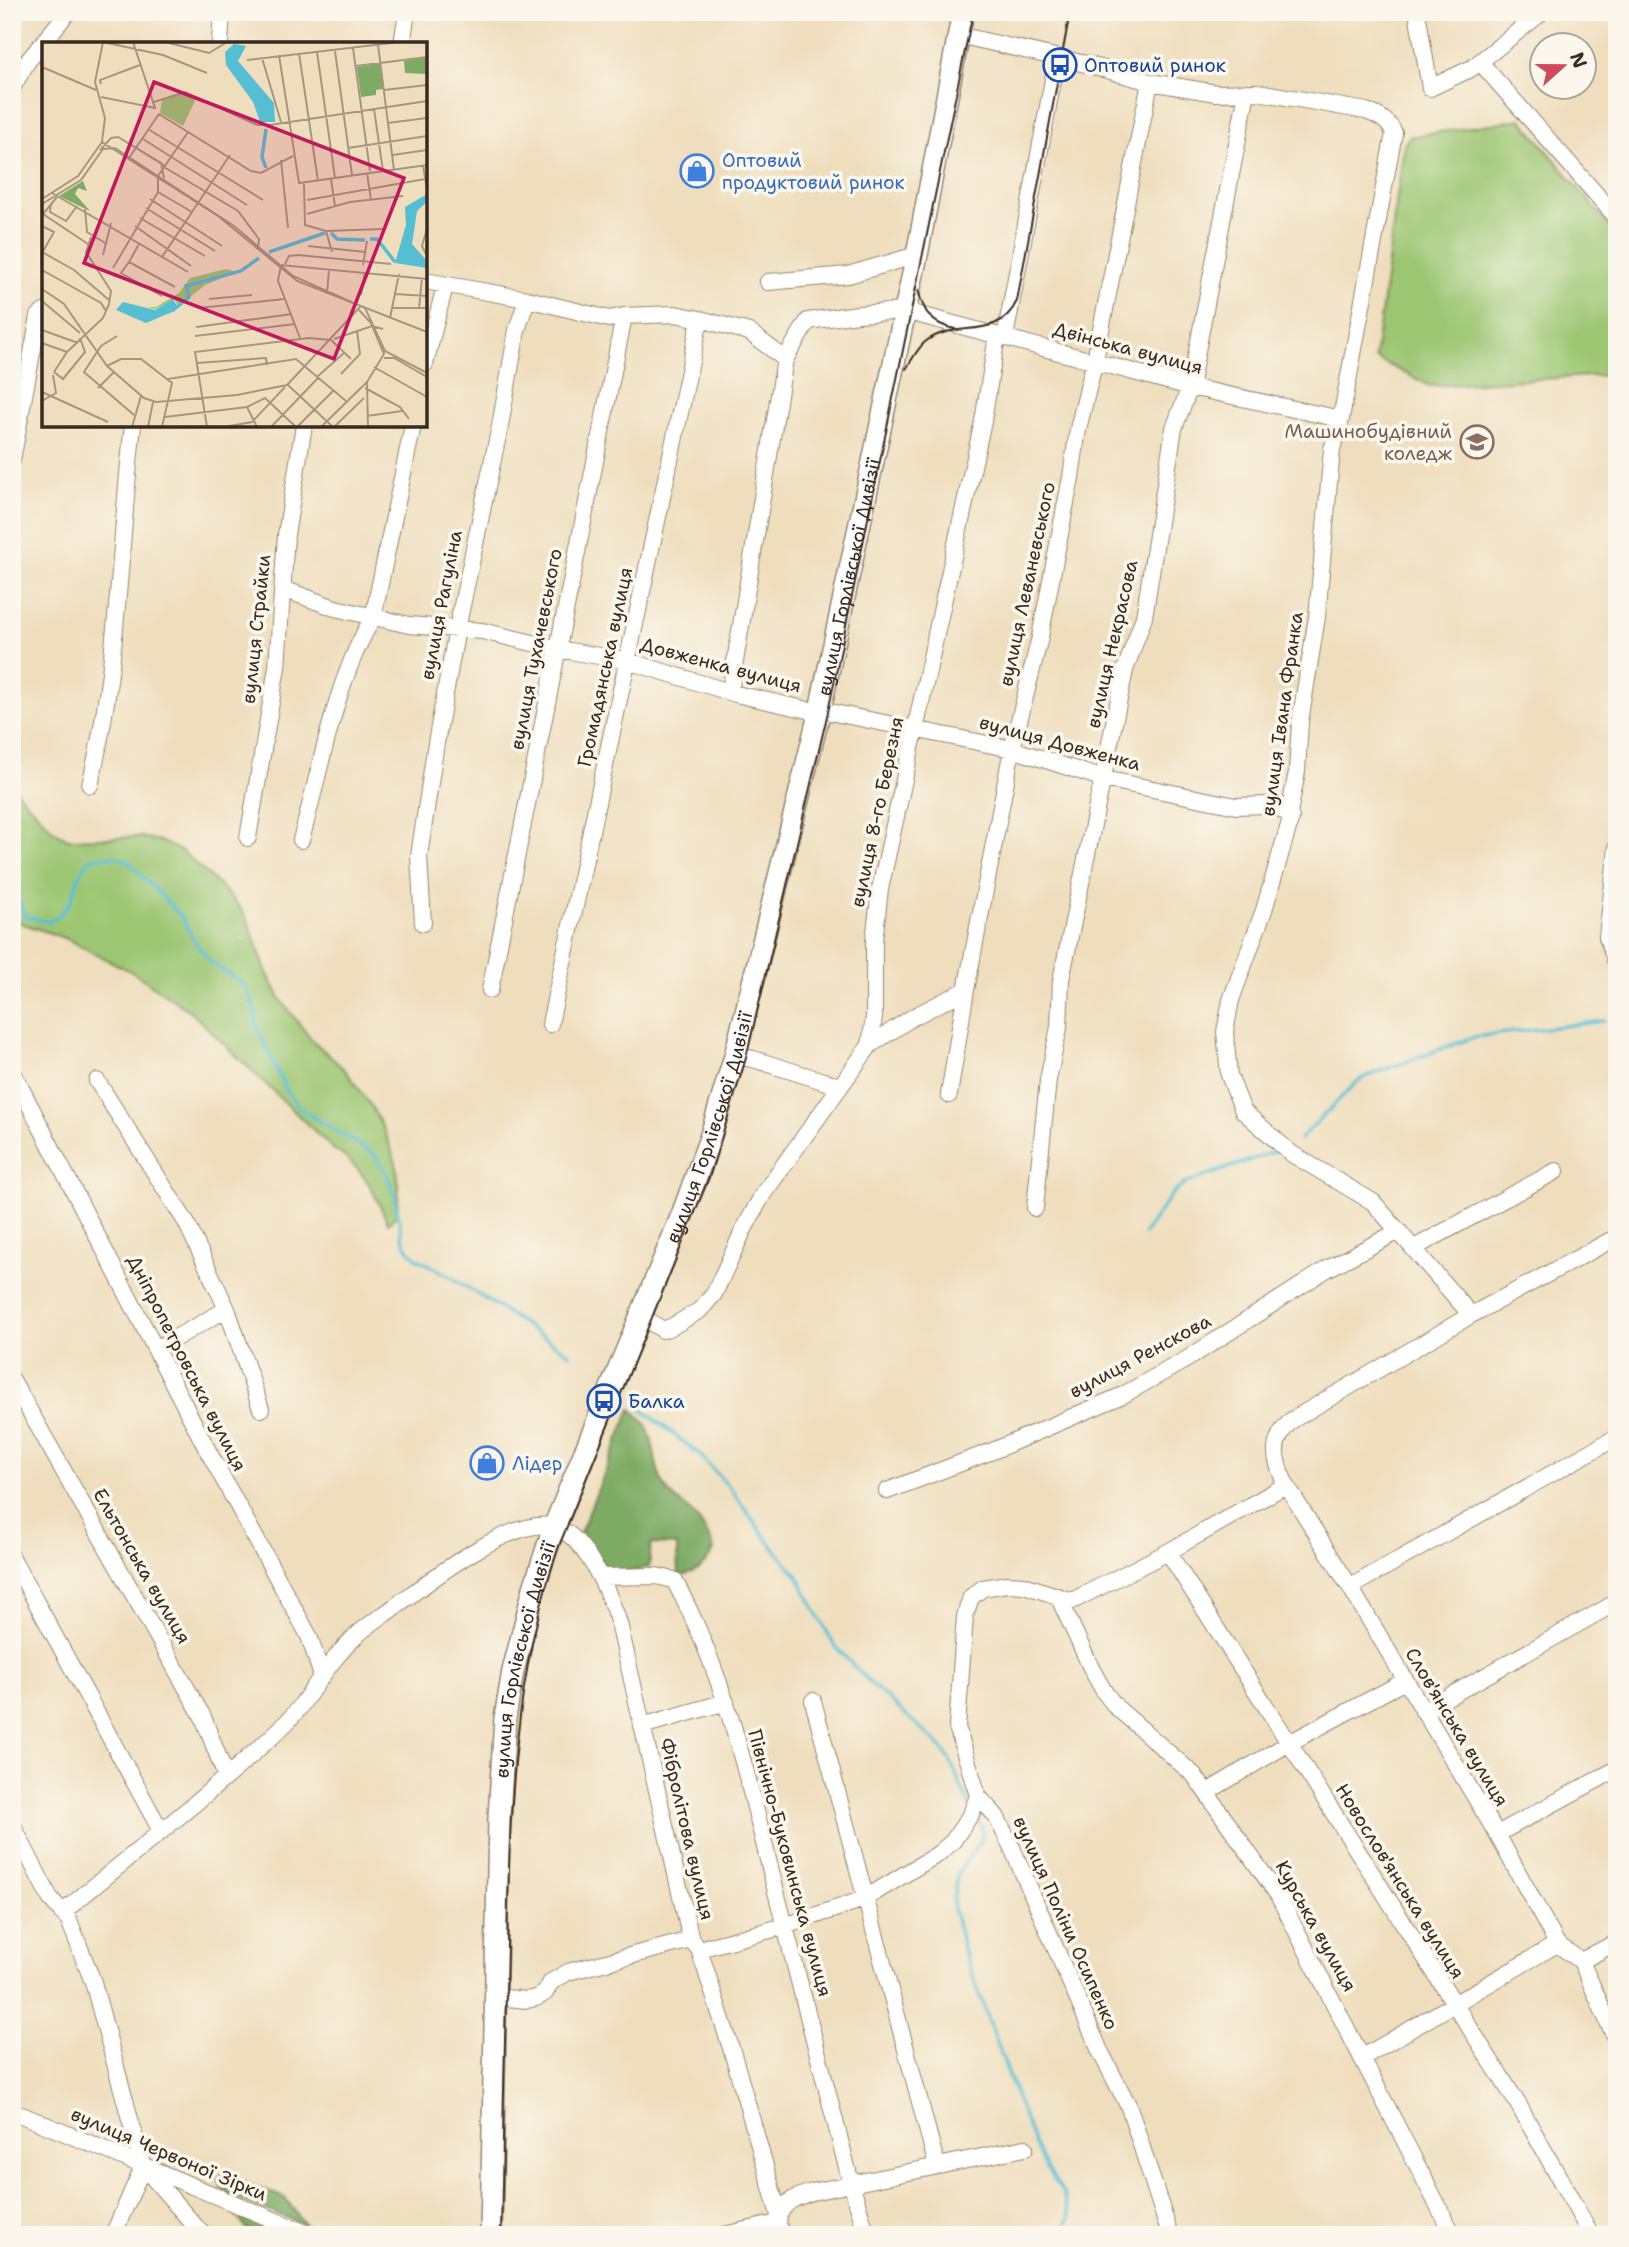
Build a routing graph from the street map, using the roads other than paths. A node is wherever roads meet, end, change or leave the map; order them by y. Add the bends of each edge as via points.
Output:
1 (68, 12) edge
2 (222, 12) edge
3 (407, 12) edge
4 (963, 12) edge
5 (1417, 12) edge
6 (1542, 12) edge
7 (958, 35) junction
8 (43, 42) edge
9 (220, 42) edge
10 (402, 42) edge
11 (42, 44) edge
12 (1057, 58) junction
13 (1480, 62) junction
14 (1150, 82) junction
15 (12, 88) edge
16 (1247, 92) junction
17 (1617, 218) edge
18 (917, 255) junction
19 (427, 281) edge
20 (768, 282) dead end
21 (444, 285) junction
22 (527, 299) junction
23 (905, 311) junction
24 (42, 314) edge
25 (624, 316) junction
26 (700, 319) junction
27 (1001, 337) junction
28 (427, 356) edge
29 (785, 359) junction
30 (1095, 360) junction
31 (1190, 387) junction
32 (1341, 419) junction
33 (133, 427) edge
34 (304, 427) edge
35 (413, 427) edge
36 (12, 460) edge
37 (283, 589) junction
38 (373, 618) junction
39 (457, 629) junction
40 (558, 649) junction
41 (628, 661) junction
42 (730, 692) junction
43 (820, 710) junction
44 (915, 731) junction
45 (1012, 749) junction
46 (1104, 779) junction
47 (90, 785) dead end
48 (1289, 813) junction
49 (248, 838) dead end
50 (301, 840) dead end
51 (1617, 847) edge
52 (423, 923) dead end
53 (1617, 965) edge
54 (490, 990) dead end
55 (966, 990) junction
56 (550, 1024) dead end
57 (870, 1045) junction
58 (735, 1056) junction
59 (12, 1071) edge
60 (97, 1081) dead end
61 (839, 1086) junction
62 (949, 1095) dead end
63 (1556, 1171) dead end
64 (1035, 1208) dead end
65 (1399, 1231) junction
66 (1617, 1237) edge
67 (1414, 1248) junction
68 (227, 1309) junction
69 (640, 1315) junction
70 (1471, 1315) junction
71 (156, 1349) junction
72 (12, 1380) edge
73 (261, 1409) dead end
74 (1617, 1437) edge
75 (1286, 1485) junction
76 (887, 1490) dead end
77 (554, 1527) junction
78 (1168, 1552) junction
79 (12, 1558) edge
80 (601, 1577) junction
81 (1350, 1587) junction
82 (1058, 1596) junction
83 (1617, 1602) edge
84 (322, 1676) junction
85 (1405, 1681) junction
86 (813, 1701) dead end
87 (726, 1702) junction
88 (1423, 1711) junction
89 (642, 1726) junction
90 (1290, 1742) junction
91 (1617, 1769) edge
92 (226, 1777) junction
93 (1207, 1792) junction
94 (975, 1805) junction
95 (12, 1824) edge
96 (160, 1831) junction
97 (1496, 1834) junction
98 (864, 1899) junction
99 (62, 1913) junction
100 (785, 1926) junction
101 (1617, 1942) edge
102 (1557, 1944) junction
103 (695, 1945) junction
104 (1581, 1961) junction
105 (494, 1997) junction
106 (1454, 2006) junction
107 (1617, 2042) edge
108 (1363, 2057) junction
109 (12, 2111) edge
110 (1025, 2148) dead end
111 (937, 2166) junction
112 (143, 2167) junction
113 (851, 2183) junction
114 (780, 2224) edge
115 (113, 2235) edge
116 (203, 2235) edge
117 (310, 2235) edge
118 (491, 2235) edge
119 (724, 2235) edge
120 (867, 2235) edge
121 (1170, 2235) edge
122 (1454, 2235) edge
123 (1591, 2235) edge

1 - 8 street
2 - 9 street
3 - 10 street
4 - 7 main road, вулиця Горлівської Дивізії
5 - 13 street via 1430,88
6 - 13 street
7 - 12 street
7 - 18 main road, вулиця Горлівської Дивізії
11 - 15 street
12 - 14 street
12 - 27 street, вулиця 8-го Березня
13 - 17 street
14 - 16 street via 1216,93
14 - 30 street, вулиця Леваневського
16 - 31 street, вулиця Некрасова
16 - 32 street, вулиця Івана Франка via 1366,111 1390,124 1394,133
18 - 20 street via 848,275
18 - 23 main road, вулиця Горлівської Дивізії
19 - 21 street
21 - 22 street
21 - 28 street
22 - 25 street via 609,318
22 - 39 street, вулиця Рагуліна
23 - 27 street, Двінська вулиця
23 - 29 street, Двінська вулиця via 808,321
23 - 43 main road, вулиця Горлівської Дивізії
24 - 36 street via 32,344
25 - 26 street via 675,314
25 - 40 street, вулиця Тухачевського
26 - 29 street via 749,332
26 - 41 street, Громадянська вулиця
27 - 30 street, Двінська вулиця
27 - 44 street, вулиця 8-го Березня
29 - 42 street
30 - 31 street, Двінська вулиця
30 - 45 street, вулиця Леваневського via 1040,637
31 - 32 street, Двінська вулиця
31 - 46 street, вулиця Некрасова via 1174,428 1144,617 1125,670
32 - 48 street, вулиця Івана Франка via 1332,449 1317,617
33 - 47 street via 110,675
34 - 37 street, вулиця Страйки via 286,535
35 - 38 street
37 - 38 street, Довженка вулиця
37 - 49 street, вулиця Страйки via 277,667
38 - 39 street, Довженка вулиця
38 - 50 street via 334,715
39 - 40 street, Довженка вулиця
39 - 52 street, вулиця Рагуліна via 422,825
40 - 41 street, Довженка вулиця
40 - 54 street, вулиця Тухачевського
41 - 42 street, Довженка вулиця
41 - 56 street, Громадянська вулиця
42 - 43 street, Довженка вулиця
43 - 44 street, вулиця Довженка
43 - 58 main road, вулиця Горлівської Дивізії
44 - 45 street, вулиця Довженка
44 - 57 street, вулиця 8-го Березня via 880,889
45 - 46 street, вулиця Довженка
45 - 55 street, вулиця Леваневського
46 - 48 street, вулиця Довженка via 1236,806 1268,805
46 - 64 street, вулиця Некрасова via 1061,980
48 - 65 street, вулиця Івана Франка via 1264,910 1231,1000 1225,1032 1228,1075 1243,1111 1292,1154 1373,1202
51 - 53 street via 1607,937
55 - 57 street
55 - 62 street, вулиця Леваневського
57 - 61 street
58 - 61 street
58 - 69 main road, вулиця Горлівської Дивізії via 711,1135
59 - 71 street, Дніпропетровська вулиця
60 - 68 street via 186,1222
61 - 69 street via 764,1194 714,1294 663,1330
63 - 67 street
65 - 67 street, вулиця Івана Франка
65 - 76 street, вулиця Ренскова via 1327,1269 1123,1395
66 - 70 street
67 - 70 street, вулиця Івана Франка
68 - 71 street
68 - 73 street
69 - 77 main road, вулиця Горлівської Дивізії
70 - 75 street, Слов'янська вулиця via 1292,1420 1276,1439 1275,1449
71 - 84 street, Дніпропетровська вулиця via 309,1636
72 - 92 street, Ельтонська вулиця via 197,1705
74 - 81 street
75 - 78 street, вулиця Поліни Осипенко
75 - 81 street, Слов'янська вулиця
77 - 80 street, Фібролітова вулиця via 581,1547
77 - 84 street via 506,1535 447,1569 355,1636
77 - 105 main road, вулиця Горлівської Дивізії via 523,1624 505,1718
78 - 82 street, вулиця Поліни Осипенко via 1072,1601
78 - 90 street, Новослов'янська вулиця
79 - 96 street
80 - 87 street, Північно-Буковинська вулиця via 674,1580 708,1650
80 - 89 street, Фібролітова вулиця via 619,1623
81 - 85 street, Слов'янська вулиця
82 - 93 street, Курська вулиця via 1105,1693
82 - 94 street, вулиця Поліни Осипенко via 1007,1584 983,1588 971,1597 965,1616 957,1727
83 - 88 street
84 - 92 street via 285,1724
85 - 88 street, Слов'янська вулиця
85 - 90 street
86 - 98 street
87 - 89 street
87 - 100 street, Північно-Буковинська вулиця
88 - 97 street, Слов'янська вулиця
89 - 103 street, Фібролітова вулиця
90 - 93 street
90 - 106 street, Новослов'янська вулиця
91 - 97 street
92 - 96 street
93 - 108 street, Курська вулиця via 1278,1895
94 - 98 street via 953,1841 938,1854
94 - 121 street, вулиця Поліни Осипенко via 996,1816 1013,1850 1129,2107
95 - 99 street
96 - 99 street
97 - 102 street, Слов'янська вулиця
98 - 100 street
98 - 111 street
99 - 112 street via 69,1920 93,1982
100 - 103 street
100 - 113 street, Північно-Буковинська вулиця
101 - 104 street
102 - 104 street, Слов'янська вулиця
102 - 106 street
103 - 105 street via 568,1972 536,1998
103 - 114 street, Фібролітова вулиця via 732,2051
104 - 107 street
105 - 118 main road, вулиця Горлівської Дивізії
106 - 108 street
106 - 123 street, Новослов'янська вулиця via 1518,2104
108 - 122 street, Курська вулиця
109 - 112 street, вулиця Червоної Зірки
110 - 111 street
111 - 113 street
112 - 115 street
112 - 116 street
112 - 117 street, вулиця Червоної Зірки
113 - 114 street via 793,2199 784,2205
113 - 120 street, Північно-Буковинська вулиця
114 - 119 street

